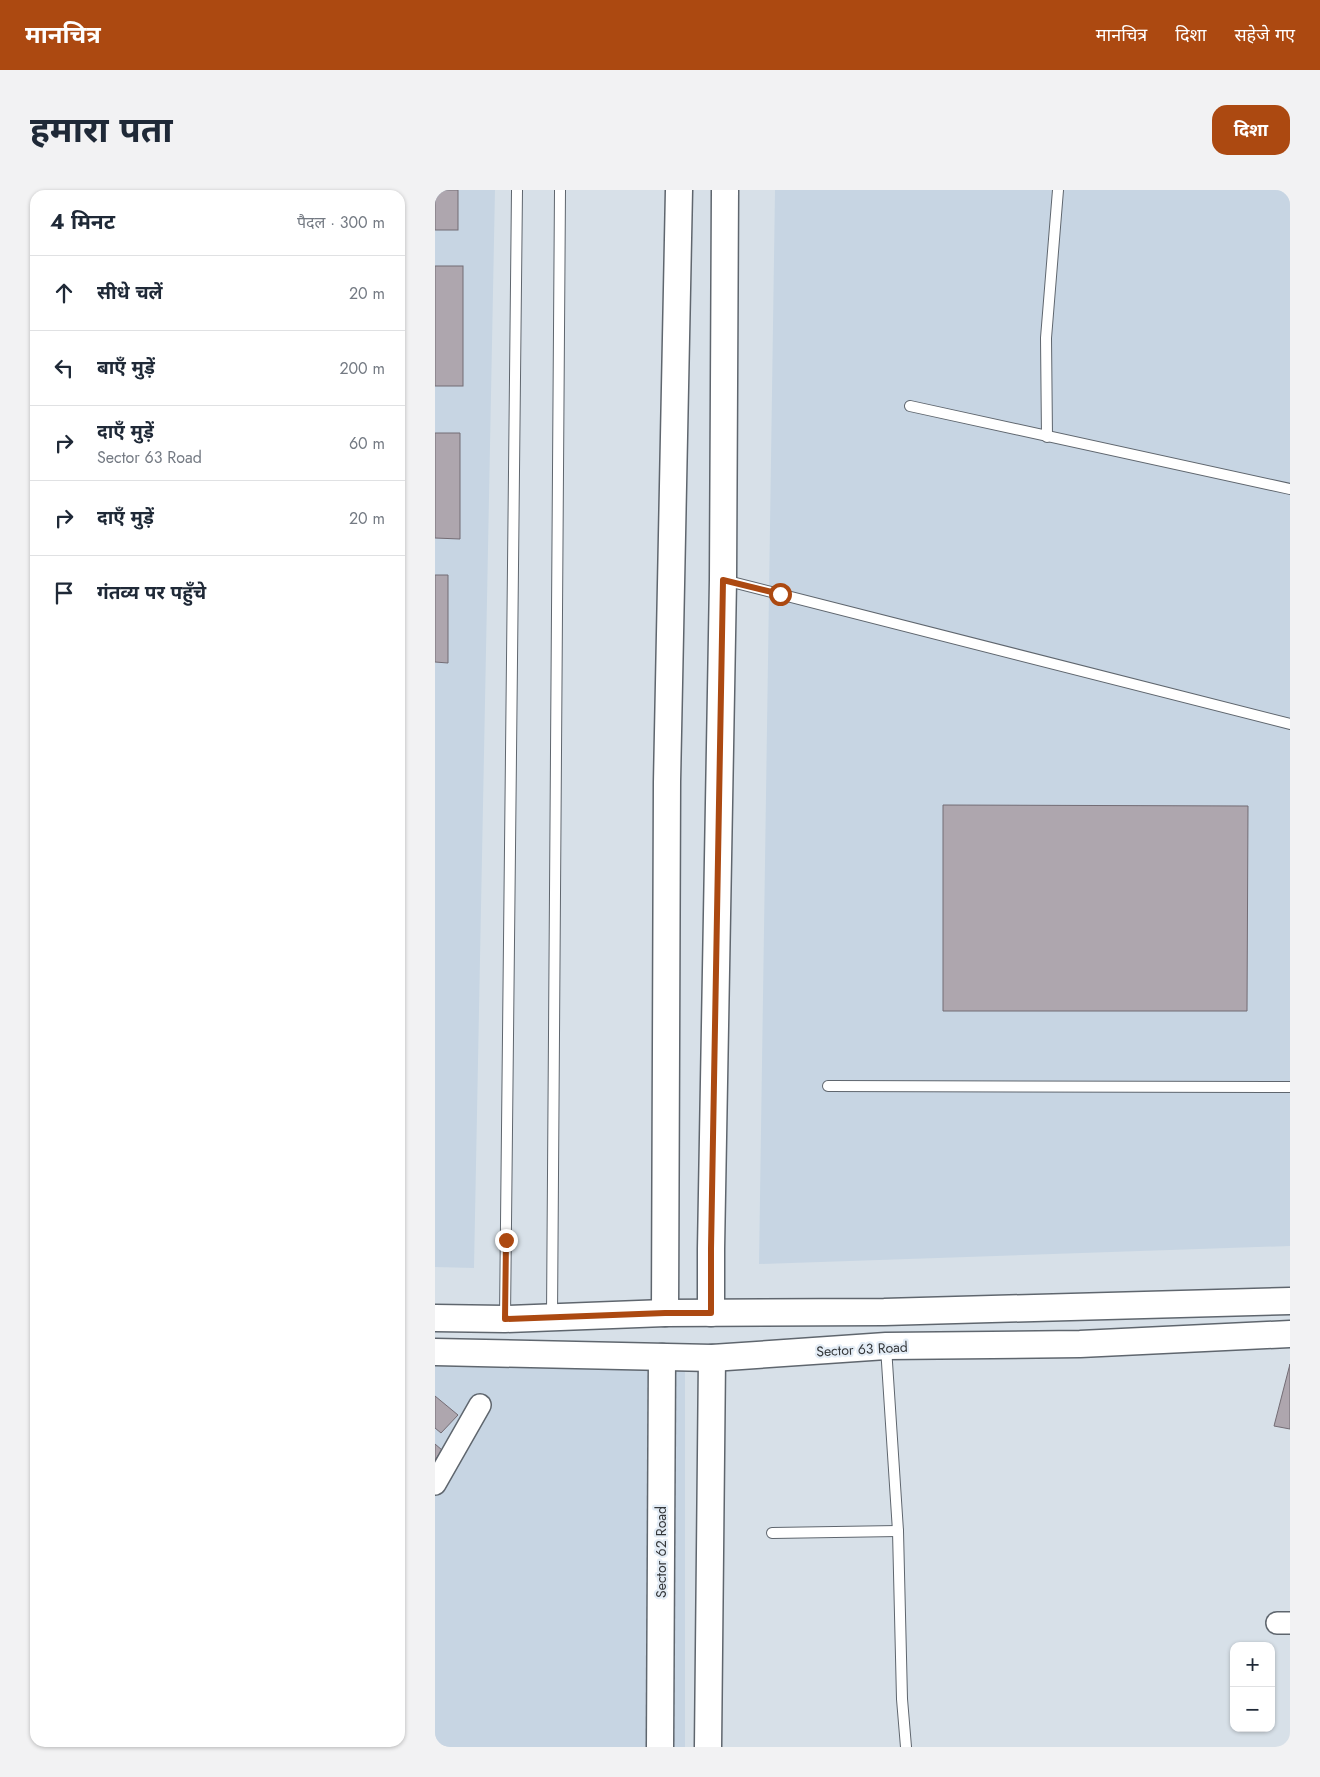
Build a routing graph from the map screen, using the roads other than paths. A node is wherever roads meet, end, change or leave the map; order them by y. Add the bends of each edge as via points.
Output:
1 (517, 190) edge
2 (560, 190) edge
3 (679, 190) edge
4 (725, 190) edge
5 (1058, 190) edge
6 (910, 406) dead end
7 (1047, 437) junction
8 (1290, 490) edge
9 (723, 580) junction
10 (1290, 724) edge
11 (828, 1086) dead end
12 (1290, 1087) edge
13 (1290, 1301) edge
14 (665, 1313) junction
15 (711, 1313) junction
16 (435, 1318) edge
17 (552, 1318) junction
18 (505, 1319) junction
19 (1290, 1334) edge
20 (886, 1346) junction
21 (435, 1352) edge
22 (662, 1357) junction
23 (712, 1358) junction
24 (480, 1404) dead end
25 (435, 1484) edge
26 (899, 1531) junction
27 (772, 1533) dead end
28 (660, 1747) edge
29 (708, 1747) edge
30 (905, 1747) edge

1 - 18 lane
2 - 17 lane
3 - 14 street via 667,792
4 - 9 street
5 - 7 lane via 1046,338
6 - 7 lane
7 - 8 lane
9 - 10 lane
9 - 15 street
11 - 12 lane
13 - 15 street via 884,1312
14 - 15 street
14 - 17 street
16 - 18 street
17 - 18 street
19 - 20 street, Sector 63 Road via 1080,1344
20 - 23 street, Sector 63 Road
20 - 26 lane
21 - 22 street, Sector 63 Road
22 - 23 street, Sector 63 Road
22 - 28 street, Sector 62 Road
23 - 29 street
24 - 25 street
26 - 27 lane
26 - 30 lane

